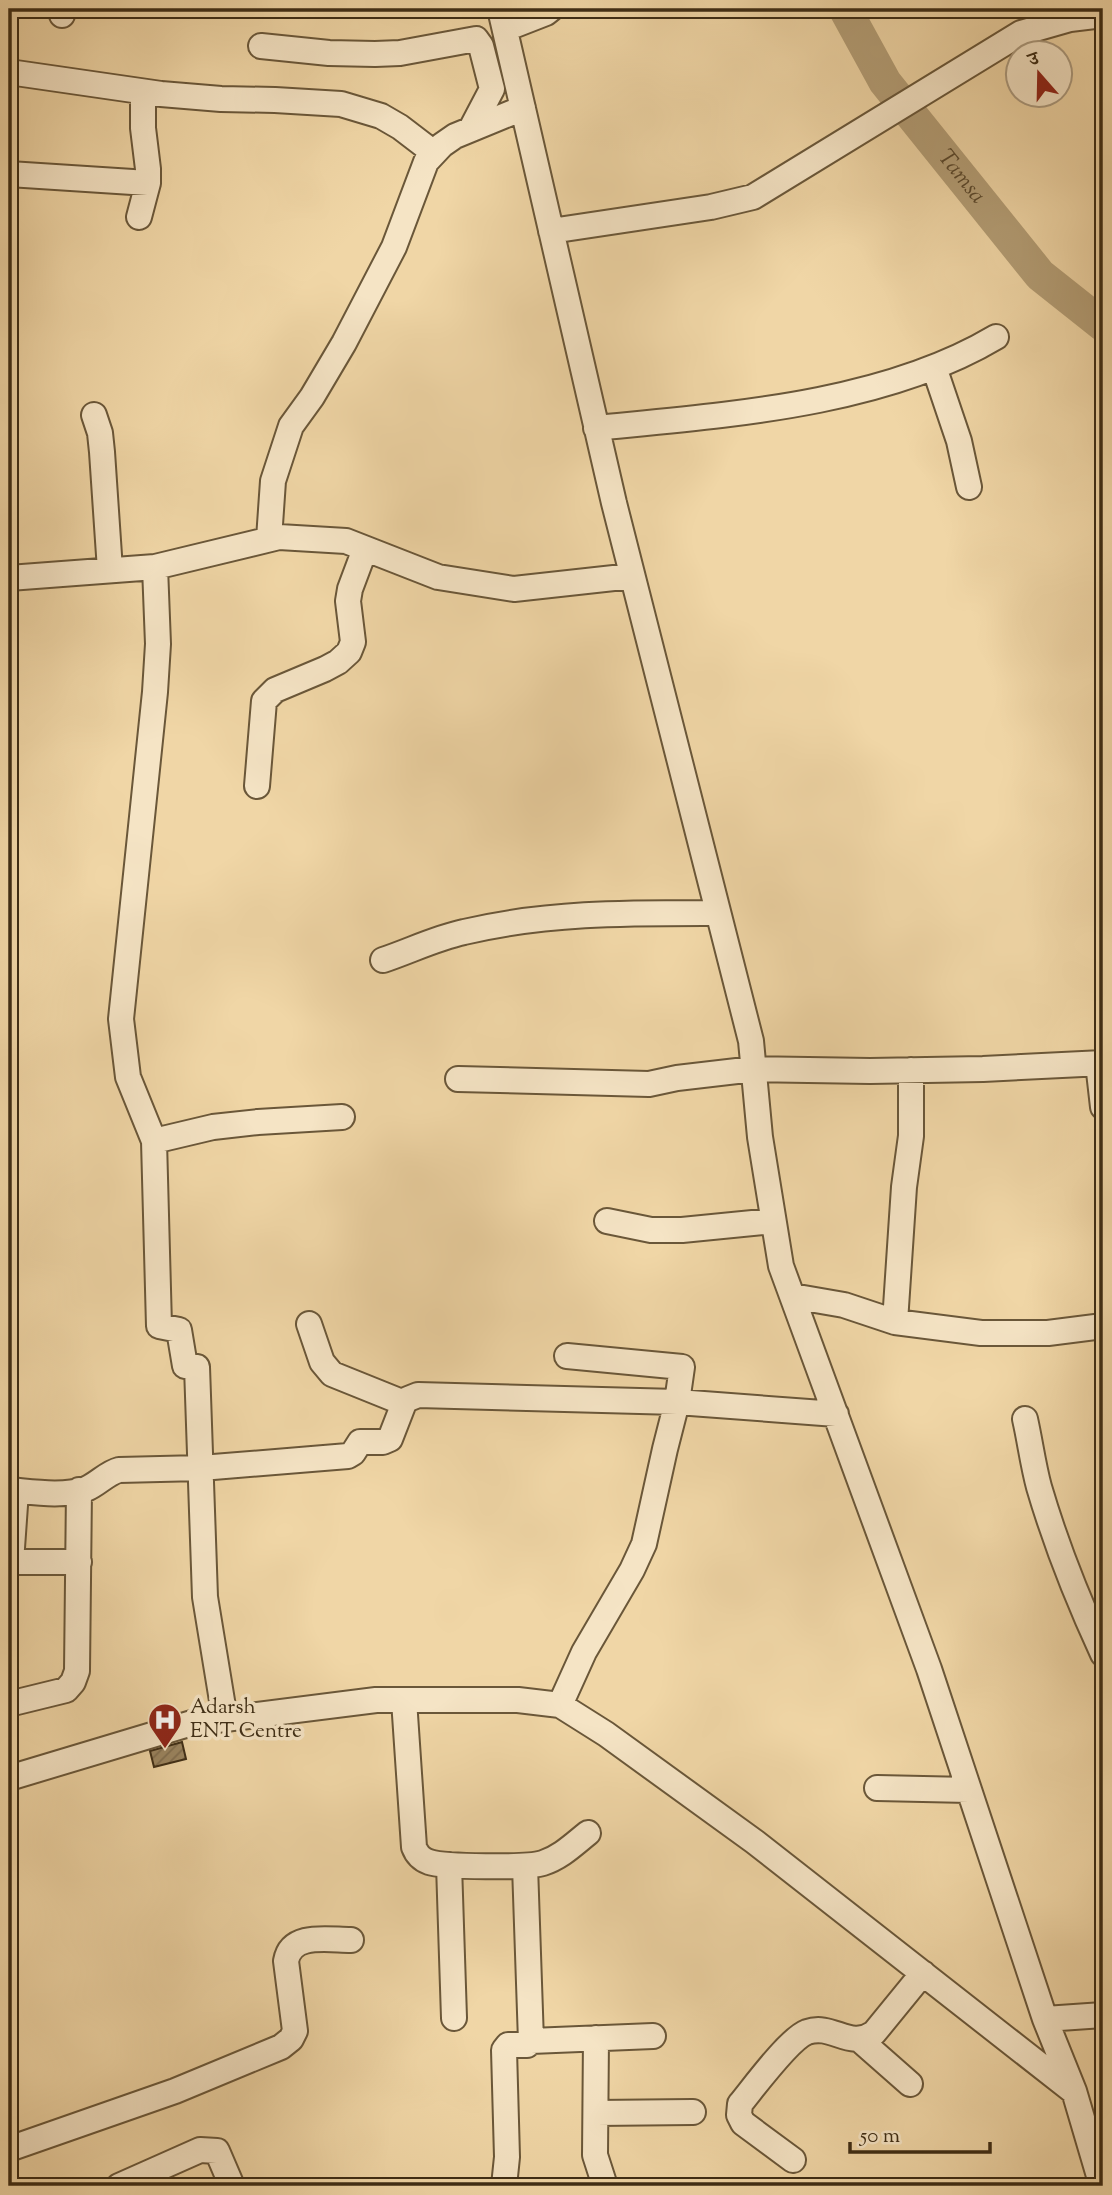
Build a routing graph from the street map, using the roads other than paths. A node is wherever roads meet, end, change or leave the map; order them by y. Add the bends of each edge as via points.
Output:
1 (551, 9) edge
2 (1103, 15) edge
3 (503, 19) edge
4 (261, 46) dead end
5 (9, 72) edge
6 (143, 92) junction
7 (523, 108) junction
8 (471, 129) junction
9 (434, 153) junction
10 (9, 174) edge
11 (148, 183) junction
12 (139, 217) dead end
13 (551, 231) junction
14 (996, 337) dead end
15 (934, 367) junction
16 (94, 415) dead end
17 (596, 428) junction
18 (969, 487) dead end
19 (269, 539) junction
20 (365, 549) junction
21 (155, 567) junction
22 (110, 570) junction
23 (632, 576) junction
24 (9, 578) edge
25 (257, 786) dead end
26 (718, 914) junction
27 (383, 960) dead end
28 (1100, 1063) edge
29 (754, 1069) junction
30 (911, 1070) junction
31 (458, 1079) dead end
32 (1103, 1107) edge
33 (342, 1117) dead end
34 (154, 1140) junction
35 (607, 1221) dead end
36 (774, 1221) junction
37 (792, 1296) junction
38 (895, 1322) junction
39 (309, 1324) dead end
40 (1103, 1326) edge
41 (567, 1356) dead end
42 (677, 1402) junction
43 (404, 1403) junction
44 (836, 1414) junction
45 (1025, 1419) dead end
46 (201, 1468) junction
47 (79, 1490) junction
48 (12, 1491) edge
49 (10, 1562) edge
50 (79, 1562) junction
51 (1103, 1654) edge
52 (404, 1700) junction
53 (9, 1704) edge
54 (560, 1705) junction
55 (225, 1719) junction
56 (9, 1778) edge
57 (877, 1788) dead end
58 (970, 1790) junction
59 (588, 1833) dead end
60 (449, 1865) junction
61 (525, 1866) junction
62 (351, 1940) dead end
63 (923, 1973) junction
64 (1103, 2015) edge
65 (454, 2018) dead end
66 (1045, 2019) junction
67 (653, 2036) dead end
68 (596, 2038) junction
69 (860, 2040) junction
70 (531, 2041) junction
71 (910, 2084) dead end
72 (1074, 2091) junction
73 (693, 2112) dead end
74 (596, 2113) junction
75 (9, 2149) edge
76 (793, 2160) dead end
77 (119, 2186) edge
78 (232, 2186) edge
79 (504, 2186) edge
80 (606, 2186) edge
81 (1102, 2186) edge

1 - 3 street
2 - 13 street via 1021,33 753,197
3 - 7 street
4 - 8 street via 329,53 400,53 476,39 492,89
5 - 6 street
6 - 9 street via 353,107 381,116
6 - 11 street
7 - 8 street
7 - 13 street
8 - 9 street
9 - 19 street via 426,162 394,247 345,343 291,426 273,481
10 - 11 street
11 - 12 street
13 - 17 street
14 - 15 street
15 - 17 street via 870,387 768,408
15 - 18 street via 960,441
16 - 22 street via 102,452
17 - 23 street
19 - 20 street via 346,541
19 - 21 street
20 - 23 street via 438,577 514,589
20 - 25 street via 348,601 353,642 349,652 325,669 275,690 264,701
21 - 22 street
21 - 34 street via 155,692 121,1019 128,1077
22 - 24 street
23 - 26 street
26 - 27 street via 584,914 501,924 445,936
26 - 29 street
28 - 30 street
28 - 32 street
29 - 30 street
29 - 31 street via 649,1084
29 - 36 street
30 - 38 street via 911,1136
33 - 34 street via 258,1122
34 - 46 street via 159,1326 179,1330 185,1366 197,1367
35 - 36 street via 651,1230 682,1230
36 - 37 street via 781,1266
37 - 38 street via 844,1305
37 - 44 street
38 - 40 street via 981,1334
39 - 43 street via 322,1362 332,1374
41 - 42 street via 682,1367
42 - 43 street via 418,1395
42 - 44 street
42 - 54 street via 639,1559 584,1652
43 - 46 street via 390,1439 360,1442 348,1455
44 - 58 street
45 - 51 street via 1050,1520
46 - 47 street via 119,1470
46 - 55 street via 205,1597
47 - 48 street
47 - 50 street
48 - 49 street
49 - 50 street
50 - 53 street via 73,1682 66,1690
52 - 54 street via 518,1700
52 - 55 street
52 - 60 street via 414,1847 425,1861
54 - 63 street via 755,1842
55 - 56 street via 192,1723
57 - 58 street
58 - 66 street
59 - 61 street via 559,1856
60 - 61 street
60 - 65 street
61 - 70 street
62 - 75 street via 313,1939 292,1946 286,1961 295,2031 281,2047 175,2091
63 - 69 street via 874,2032
63 - 72 street
64 - 66 street
66 - 72 street
67 - 68 street
68 - 70 street
68 - 74 street
69 - 71 street
69 - 76 street via 820,2030 802,2035 740,2104 743,2123
70 - 79 street via 504,2050
72 - 81 street
73 - 74 street
74 - 80 street via 595,2155
77 - 78 street via 210,2149 218,2151

